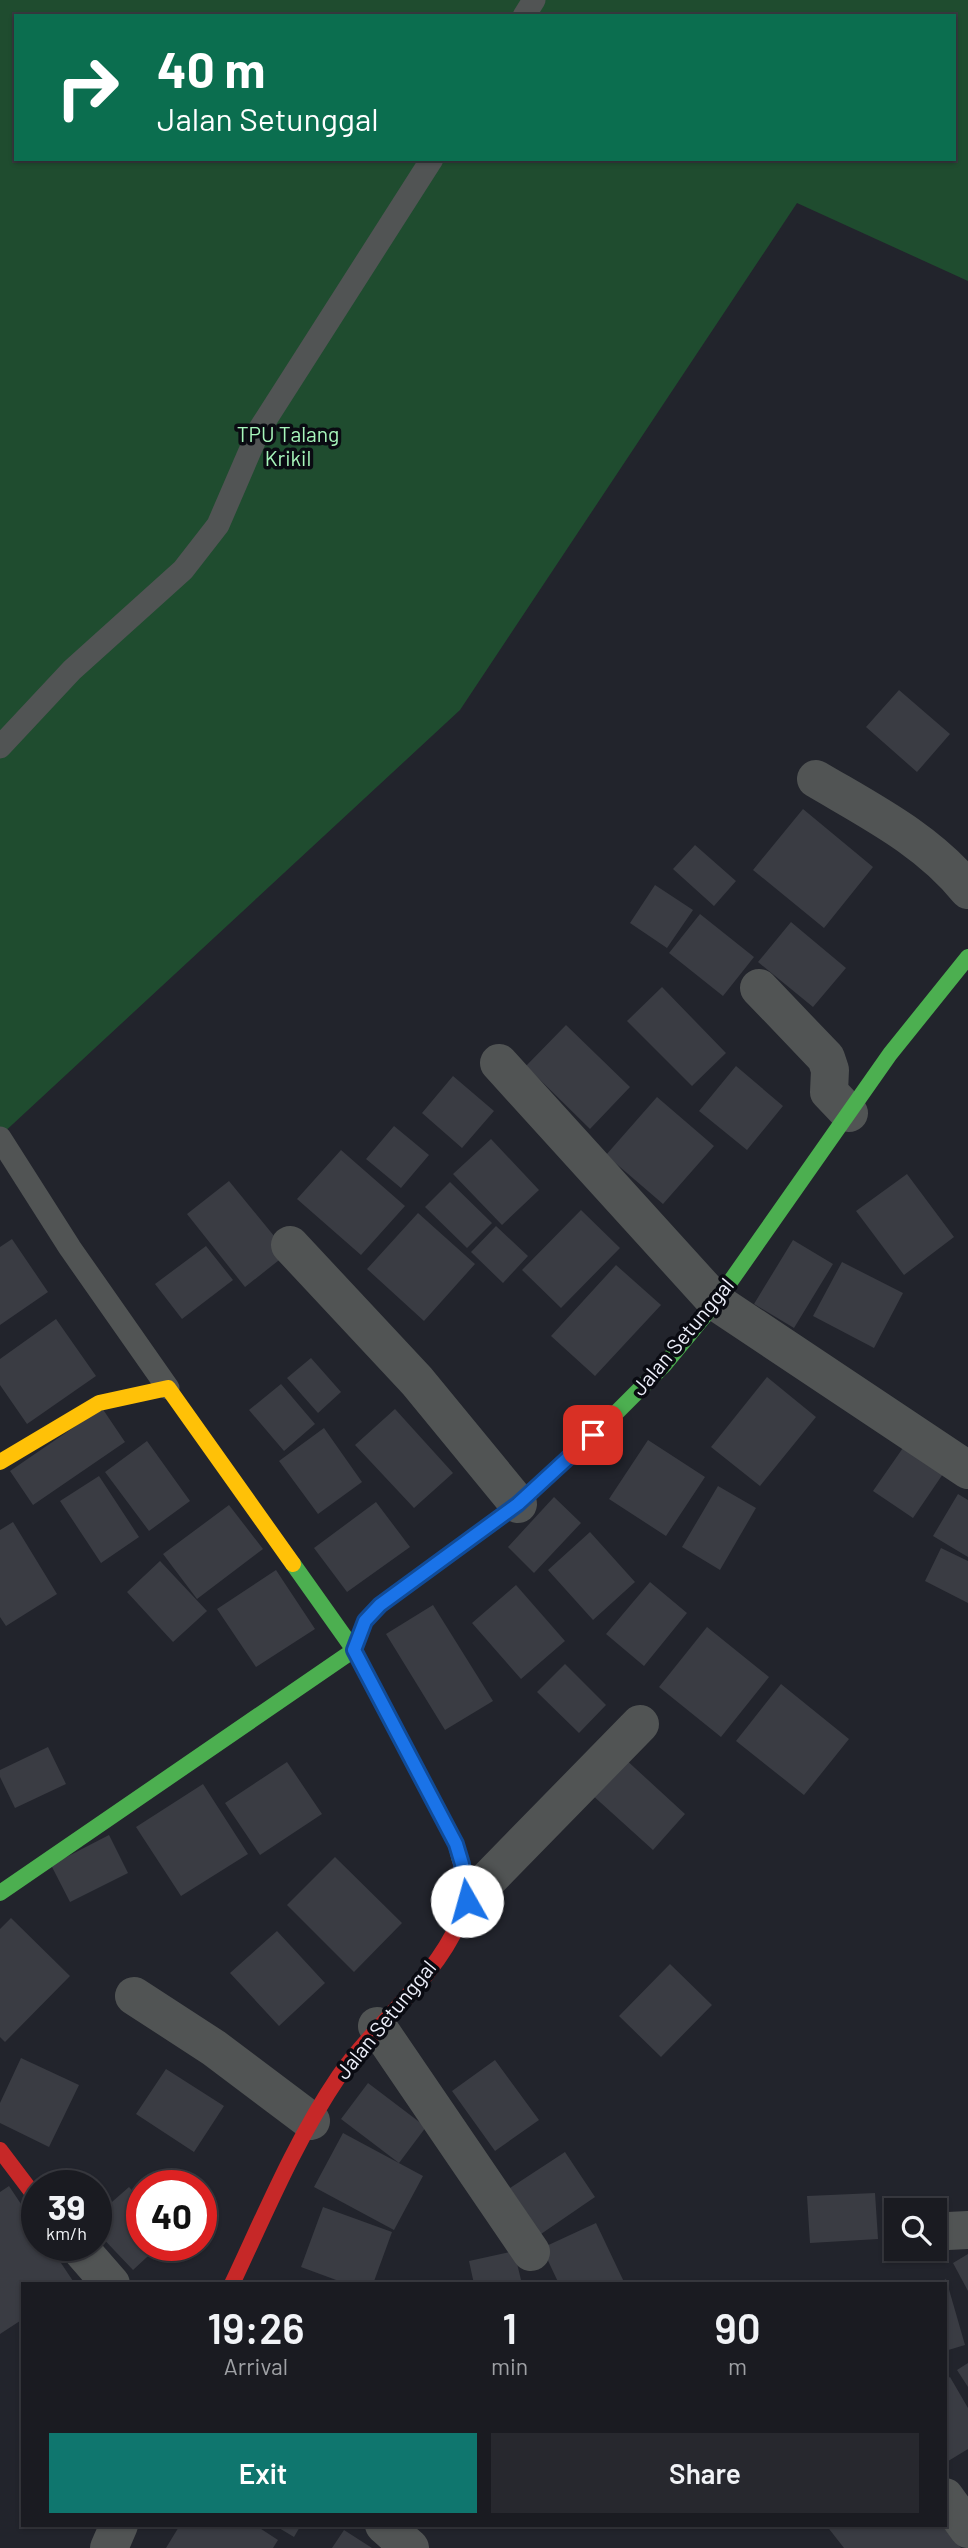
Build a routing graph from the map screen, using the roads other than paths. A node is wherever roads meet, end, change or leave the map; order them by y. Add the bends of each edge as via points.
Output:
1 (431, 161) edge
2 (0, 747) edge
3 (816, 779) dead end
4 (968, 890) edge
5 (968, 957) edge
6 (759, 988) dead end
7 (499, 1063) dead end
8 (849, 1113) junction
9 (0, 1138) edge
10 (290, 1245) dead end
11 (716, 1302) junction
12 (168, 1388) junction
13 (0, 1462) edge
14 (968, 1471) edge
15 (518, 1504) junction
16 (354, 1650) junction
17 (640, 1724) dead end
18 (0, 1893) edge
19 (467, 1901) junction
20 (134, 1996) dead end
21 (377, 2026) junction
22 (311, 2121) junction
23 (0, 2150) edge
24 (21, 2178) edge
25 (531, 2252) dead end
26 (90, 2261) edge
27 (109, 2282) edge
28 (233, 2282) edge
29 (947, 2500) edge
30 (118, 2527) edge
31 (386, 2527) edge
32 (968, 2529) edge
33 (109, 2548) edge
34 (410, 2548) edge

1 - 2 lane via 259,430 218,525 183,570 72,670
3 - 4 street via 926,848
5 - 8 street, Jalan Setunggal
6 - 8 street via 826,1058 829,1092
7 - 11 street
8 - 11 street, Jalan Setunggal
9 - 12 lane
10 - 15 street via 417,1381
11 - 14 street
11 - 15 street, Jalan Setunggal via 631,1400
12 - 13 street via 99,1403
12 - 16 street
15 - 16 street, Jalan Setunggal via 380,1605 365,1621
16 - 18 street
16 - 19 street via 456,1844
17 - 19 street
19 - 21 street, Jalan Setunggal via 435,1961
20 - 22 street via 214,2048
21 - 22 street, Jalan Setunggal
21 - 25 street
22 - 28 street, Jalan Setunggal
23 - 24 street
26 - 27 street
29 - 32 street
30 - 33 street
31 - 34 street

